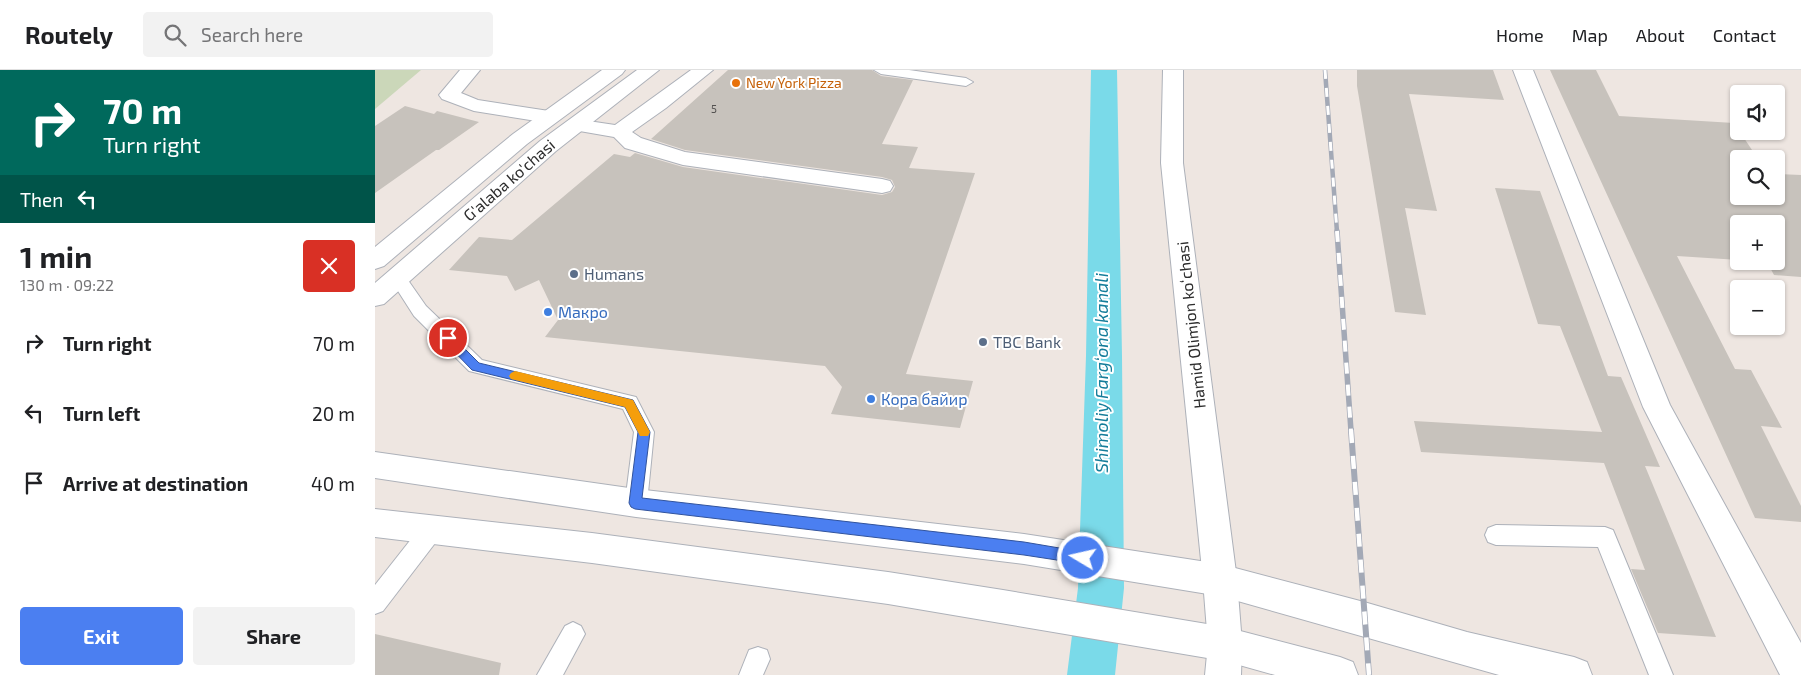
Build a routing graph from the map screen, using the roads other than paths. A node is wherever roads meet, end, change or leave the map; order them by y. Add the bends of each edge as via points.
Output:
1 (470, 70) edge
2 (615, 70) edge
3 (649, 70) edge
4 (703, 70) edge
5 (881, 70) edge
6 (1173, 70) edge
7 (1523, 70) edge
8 (966, 82) dead end
9 (549, 118) junction
10 (575, 125) junction
11 (620, 132) junction
12 (882, 186) dead end
13 (375, 260) edge
14 (397, 277) junction
15 (375, 297) edge
16 (375, 465) edge
17 (635, 503) junction
18 (375, 523) edge
19 (431, 530) junction
20 (1496, 535) dead end
21 (1220, 580) junction
22 (375, 603) edge
23 (573, 634) dead end
24 (1224, 660) edge
25 (549, 675) edge
26 (1340, 675) edge
27 (1574, 675) edge
28 (1661, 675) edge
29 (1799, 675) edge

1 - 9 main road via 449,95 474,105
2 - 9 main road, G'alaba ko'chasi
3 - 10 main road, G'alaba ko'chasi
4 - 11 main road
5 - 8 lane
6 - 21 main road, Hamid Olimjon koʻchasi via 1172,163
7 - 29 main road via 1657,407
9 - 13 main road, G'alaba ko'chasi
10 - 11 main road
10 - 14 main road, G'alaba ko'chasi
11 - 12 main road via 633,143 683,158
14 - 15 main road, G'alaba ko'chasi
14 - 17 lane via 420,310 476,366 629,403 644,432
16 - 17 main road
17 - 21 main road via 1024,549
18 - 19 main road
19 - 22 lane
19 - 24 main road via 592,548 1003,606
20 - 28 lane via 1605,538
21 - 24 main road, Hamid Olimjon koʻchasi
21 - 27 main road via 1467,650
23 - 25 lane
24 - 26 main road

